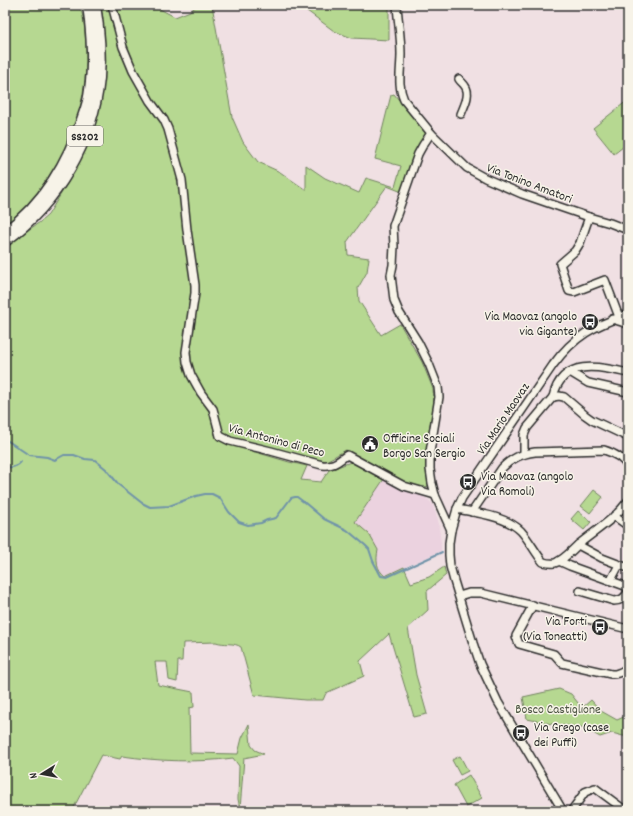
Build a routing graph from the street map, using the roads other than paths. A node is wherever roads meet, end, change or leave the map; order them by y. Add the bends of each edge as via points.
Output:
1 (88, 5) edge
2 (95, 5) edge
3 (112, 5) edge
4 (397, 5) edge
5 (459, 79) dead end
6 (461, 114) dead end
7 (431, 133) junction
8 (589, 217) junction
9 (628, 230) edge
10 (5, 232) edge
11 (5, 241) edge
12 (628, 314) edge
13 (615, 318) junction
14 (628, 324) edge
15 (570, 372) junction
16 (628, 373) edge
17 (628, 392) edge
18 (553, 397) junction
19 (628, 437) edge
20 (524, 454) junction
21 (628, 467) edge
22 (435, 496) junction
23 (628, 501) edge
24 (457, 509) junction
25 (472, 512) junction
26 (614, 516) junction
27 (628, 526) edge
28 (451, 530) junction
29 (578, 544) junction
30 (560, 561) junction
31 (619, 565) junction
32 (628, 568) edge
33 (611, 580) junction
34 (628, 590) edge
35 (580, 591) dead end
36 (459, 596) junction
37 (533, 605) junction
38 (628, 629) edge
39 (628, 668) edge
40 (573, 810) edge
41 (563, 811) edge
42 (624, 811) edge

1 - 10 highway, SS202 via 92,77 86,109 74,143 47,190 27,213
2 - 11 highway, SS202 via 100,43 99,77 85,138 74,162 52,195 24,226
3 - 22 street, Via Antonino di Peco via 123,47 142,89 164,120 180,169 195,285 186,352 187,362 195,383 213,410 220,436 230,441 322,465 329,466 347,455 404,486
4 - 7 street, Via Tonino Amatori via 401,91 404,100
5 - 6 street via 468,91
7 - 8 street, Via Tonino Amatori via 467,168 485,178
7 - 22 street via 418,154 393,226 394,252 391,275 394,300 399,312 418,342 438,387 439,397 430,452
8 - 9 street, Via Tonino Amatori
8 - 13 street via 580,243 560,264 569,291 574,292 605,280
12 - 13 street, Via Mario Maovaz
13 - 14 street
13 - 24 street, Via Mario Maovaz via 585,333 562,353
15 - 16 street via 587,366
15 - 17 street via 588,383
15 - 18 street via 562,378
18 - 19 street via 564,397 592,420
18 - 20 street via 524,435
20 - 21 street via 604,450 620,457
20 - 25 street via 502,468
22 - 28 street
23 - 26 street
24 - 25 street
24 - 28 street, Via Mario Maovaz
25 - 30 street via 501,519 516,527 543,562 548,564
26 - 27 street
26 - 29 street
28 - 36 street, Via Mario Maovaz via 450,566
29 - 30 street
29 - 31 street
30 - 33 street
31 - 32 street
31 - 33 street
33 - 34 street
34 - 35 street via 619,601
36 - 37 street via 480,593
36 - 41 street, Via Mario Maovaz via 480,664 492,689
37 - 38 street
37 - 39 street via 516,636 519,644 554,654 562,663 611,674 620,673
40 - 41 street
40 - 42 street via 585,792 595,788

